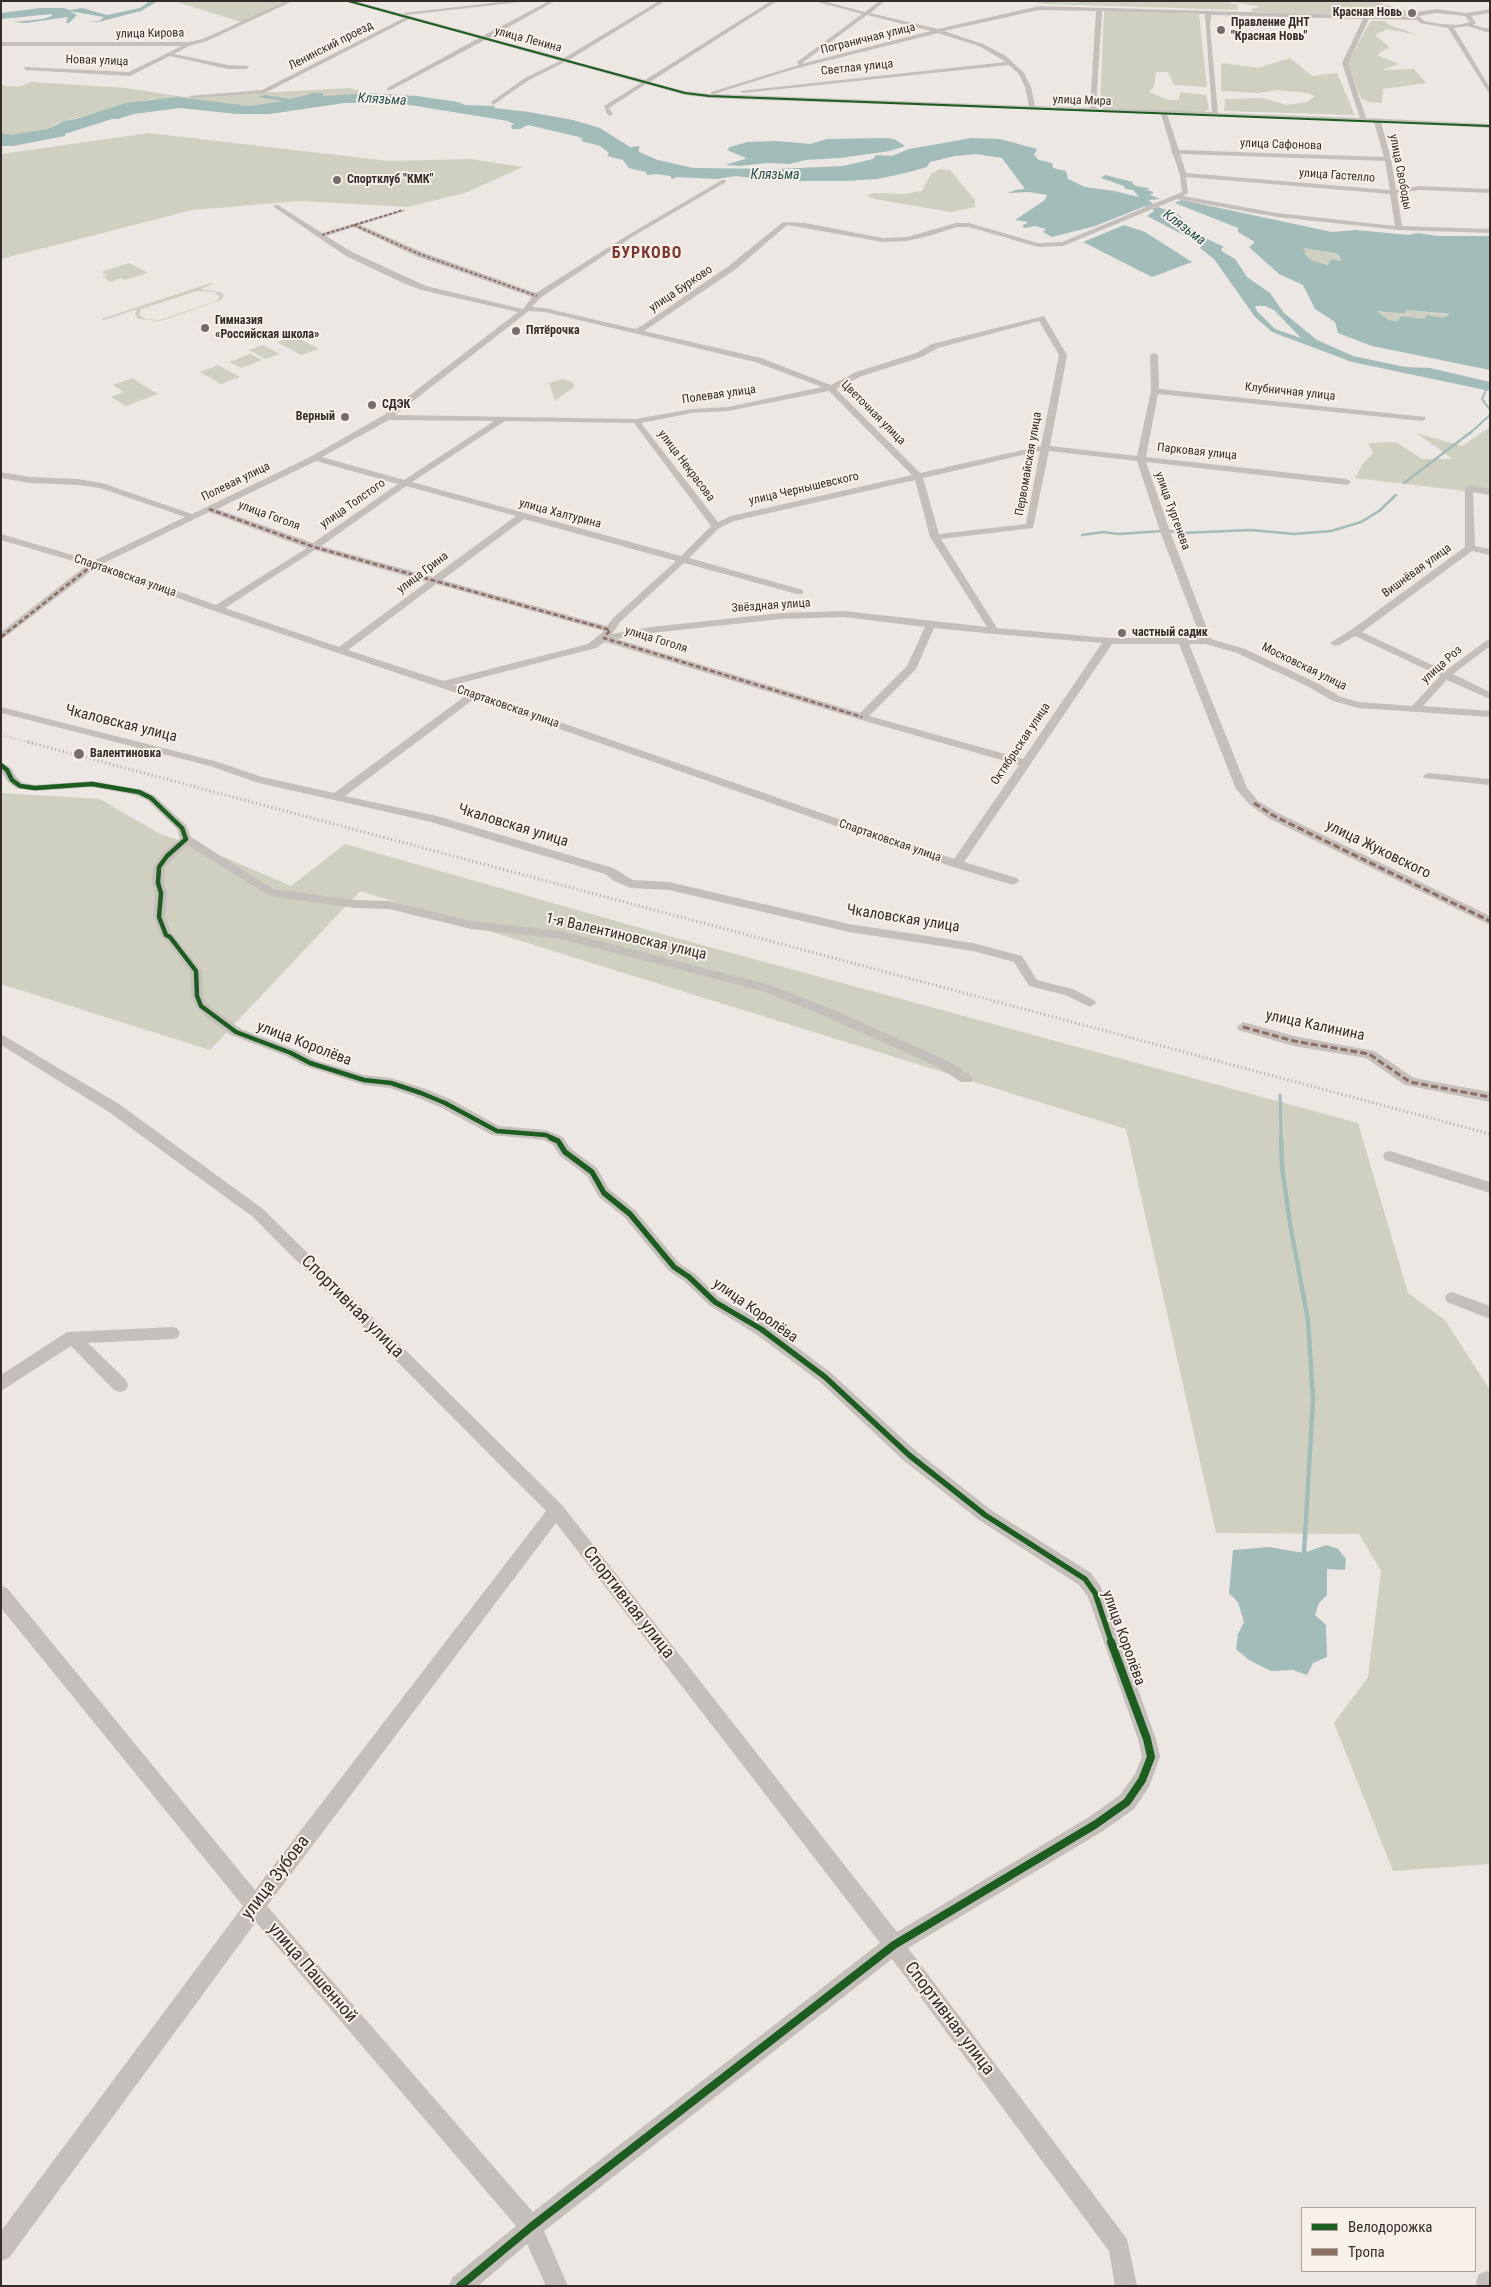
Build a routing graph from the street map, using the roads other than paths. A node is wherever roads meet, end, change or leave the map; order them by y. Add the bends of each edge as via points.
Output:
1 (291, 1) edge
2 (348, 1) edge
3 (461, 1) edge
4 (527, 1) edge
5 (553, 1) edge
6 (663, 1) edge
7 (775, 1) edge
8 (816, 1) edge
9 (884, 1) edge
10 (1423, 6) dead end
11 (471, 7) junction
12 (1099, 10) junction
13 (1431, 11) junction
14 (1490, 11) edge
15 (1210, 13) junction
16 (396, 14) junction
17 (867, 14) junction
18 (1466, 15) junction
19 (1367, 17) junction
20 (408, 18) junction
21 (1417, 19) junction
22 (1482, 21) dead end
23 (1471, 23) junction
24 (1450, 27) junction
25 (938, 31) junction
26 (1490, 31) edge
27 (484, 38) junction
28 (1, 44) edge
29 (189, 44) junction
30 (171, 55) junction
31 (565, 60) junction
32 (1011, 63) junction
33 (246, 67) dead end
34 (26, 68) dead end
35 (792, 68) junction
36 (647, 83) junction
37 (389, 90) dead end
38 (263, 92) joint
39 (1490, 92) edge
40 (704, 95) junction
41 (192, 96) dead end
42 (492, 103) dead end
43 (1033, 109) junction
44 (1093, 111) junction
45 (1164, 113) junction
46 (610, 114) dead end
47 (1215, 115) junction
48 (1490, 118) edge
49 (1364, 120) junction
50 (1377, 120) junction
51 (1458, 124) junction
52 (1490, 126) edge
53 (1174, 152) junction
54 (1388, 159) junction
55 (1183, 175) junction
56 (724, 181) dead end
57 (1490, 191) edge
58 (1393, 192) junction
59 (1177, 196) junction
60 (276, 206) dead end
61 (403, 210) dead end
62 (354, 225) junction
63 (1399, 228) junction
64 (1490, 231) edge
65 (322, 235) junction
66 (537, 296) junction
67 (526, 310) junction
68 (1041, 318) joint
69 (636, 331) junction
70 (1154, 355) dead end
71 (831, 388) junction
72 (1155, 391) junction
73 (387, 417) junction
74 (504, 419) junction
75 (1422, 419) dead end
76 (636, 421) junction
77 (1044, 448) junction
78 (315, 458) junction
79 (1141, 459) junction
80 (1, 475) edge
81 (918, 476) junction
82 (1347, 482) dead end
83 (403, 484) junction
84 (1490, 492) edge
85 (209, 509) junction
86 (522, 516) junction
87 (193, 517) junction
88 (716, 526) junction
89 (1, 538) edge
90 (935, 538) junction
91 (314, 547) junction
92 (1470, 548) junction
93 (1490, 552) edge
94 (682, 560) junction
95 (94, 564) junction
96 (433, 580) junction
97 (800, 592) dead end
98 (217, 609) junction
99 (931, 625) junction
100 (994, 631) junction
101 (1355, 632) junction
102 (607, 634) junction
103 (1, 637) edge
104 (1109, 641) junction
105 (1207, 641) junction
106 (1490, 641) edge
107 (1183, 642) junction
108 (1335, 643) dead end
109 (340, 651) junction
110 (1447, 674) junction
111 (441, 685) junction
112 (473, 695) junction
113 (1490, 696) edge
114 (1, 710) edge
115 (1414, 710) junction
116 (1490, 714) edge
117 (862, 717) junction
118 (1025, 763) junction
119 (1, 766) edge
120 (1428, 776) dead end
121 (1490, 782) edge
122 (336, 797) junction
123 (186, 839) junction
124 (957, 864) junction
125 (1013, 881) dead end
126 (1490, 921) edge
127 (1090, 1003) dead end
128 (1243, 1027) dead end
129 (1, 1039) edge
130 (966, 1079) dead end
131 (1490, 1097) edge
132 (1390, 1156) dead end
133 (1490, 1188) edge
134 (1452, 1298) dead end
135 (1490, 1312) edge
136 (172, 1334) dead end
137 (72, 1337) junction
138 (1, 1384) edge
139 (120, 1385) dead end
140 (556, 1510) junction
141 (1, 1594) edge
142 (255, 1906) junction
143 (894, 1945) junction
144 (531, 2226) junction
145 (1, 2250) edge
146 (460, 2286) edge
147 (557, 2286) edge
148 (1126, 2286) edge

1 - 29 street, улица Кирова via 205,40
2 - 16 street, улица Ленина
3 - 11 street
4 - 11 street
5 - 27 street
6 - 31 street
7 - 36 street
8 - 17 street
9 - 17 street
10 - 13 street
11 - 16 street
12 - 15 street, Пограничная улица
12 - 25 street, Пограничная улица via 1039,8
12 - 44 street
13 - 18 street
13 - 21 street via 1419,13
14 - 18 street
15 - 19 street, Пограничная улица
15 - 47 street via 1207,27
16 - 20 street, улица Ленина
17 - 25 street
17 - 35 street
18 - 23 street
19 - 21 street, Пограничная улица
19 - 49 street via 1345,63
20 - 27 street, улица Ленина
20 - 38 street, Ленинский проезд
21 - 24 street, Пограничная улица via 1431,25
22 - 23 street, Пограничная улица
23 - 24 street, Пограничная улица
23 - 26 street
24 - 39 street
25 - 32 street via 980,45
25 - 35 street, Пограничная улица
27 - 31 street, улица Ленина
27 - 37 street
28 - 29 street, улица Кирова
29 - 30 street, Новая улица
30 - 33 street via 228,68
30 - 34 street, Новая улица via 130,74
31 - 36 street, улица Ленина
31 - 42 street via 527,79
32 - 40 street, Светлая улица
32 - 43 street via 1028,87
35 - 40 street, Пограничная улица
36 - 40 street, улица Ленина
36 - 46 street via 606,107
38 - 41 street
40 - 43 street, улица Мира
43 - 44 street, улица Мира
44 - 45 street, улица Мира
45 - 47 street, улица Мира
45 - 53 street
47 - 49 street, улица Мира
48 - 51 street
49 - 50 street, улица Мира
50 - 51 street, улица Мира
50 - 54 street, улица Свободы
51 - 52 street, улица Мира
53 - 54 street, улица Сафонова
53 - 55 street
54 - 58 street, улица Свободы
55 - 58 street, улица Гастелло
55 - 59 street via 1185,193
56 - 66 street
57 - 58 street, улица Гастелло via 1419,188
58 - 63 street, улица Свободы
59 - 63 street via 1277,216
59 - 69 street, улица Бурково via 1063,244 1038,245 969,225 956,225 907,239 883,240 785,223 733,267
60 - 65 street
61 - 62 street
62 - 65 street
62 - 66 street via 419,254
63 - 64 street
65 - 67 street via 366,263 410,283
66 - 67 street
67 - 69 street via 545,310
67 - 73 street, Полевая улица
68 - 71 street, Полевая улица via 935,346
68 - 77 street, Первомайская улица via 1063,355
69 - 71 street, Цветочная улица via 758,360
70 - 72 street, улица Тургенева
71 - 76 street, Полевая улица via 728,409 692,411
71 - 81 street, Цветочная улица
72 - 75 street, Клубничная улица
72 - 79 street, улица Тургенева
73 - 74 street, Полевая улица
73 - 78 street, Полевая улица
74 - 76 street, Полевая улица
74 - 83 street, улица Толстого
76 - 88 street, улица Некрасова
77 - 79 street, Парковая улица
77 - 81 street, улица Чернышевского
77 - 90 street, Первомайская улица via 1030,526
78 - 83 street, улица Халтурина
78 - 85 street, Полевая улица
79 - 82 street, Парковая улица
79 - 105 street, улица Тургенева
80 - 87 street via 102,486
81 - 88 street, улица Чернышевского via 731,518
81 - 90 street, Цветочная улица
83 - 86 street, улица Халтурина
83 - 91 street, улица Толстого
84 - 92 street, Вишнёвая улица via 1469,488
85 - 87 street, Полевая улица
85 - 91 street, улица Гоголя
86 - 94 street, улица Халтурина
86 - 96 street, улица Грина
87 - 95 street, Полевая улица
88 - 94 street, улица Чернышевского
89 - 95 street, Спартаковская улица
90 - 100 street, Цветочная улица
91 - 96 street, улица Гоголя
91 - 98 street, улица Толстого
92 - 93 street
92 - 101 street, Вишнёвая улица
94 - 97 street, улица Халтурина
94 - 102 street, улица Чернышевского via 616,620
95 - 98 street, Спартаковская улица
95 - 103 street, Полевая улица
96 - 102 street, улица Гоголя
96 - 109 street, улица Грина
98 - 109 street, Спартаковская улица
99 - 100 street, Звёздная улица
99 - 102 street, Звёздная улица via 844,614 781,616
99 - 117 street via 912,667
100 - 104 street, Звёздная улица
101 - 108 street, Вишнёвая улица
101 - 110 street
102 - 111 street, Звёздная улица via 592,646
102 - 117 street, улица Гоголя
104 - 107 street, Московская улица
104 - 118 street, Октябрьская улица
105 - 107 street, Московская улица
105 - 115 street, Московская улица via 1241,651 1336,699 1358,705
106 - 110 street, улица Роз
107 - 126 street, улица Жуковского via 1242,789 1254,803 1274,816
109 - 111 street, Спартаковская улица
110 - 113 street
110 - 115 street, улица Роз
111 - 112 street, Спартаковская улица
112 - 122 street
112 - 124 street, Спартаковская улица
114 - 122 street, Чкаловская улица via 214,764 259,780
115 - 116 street, Московская улица
117 - 118 street, улица Гоголя
118 - 124 street, Октябрьская улица
119 - 123 street via 20,786 92,784 139,792 151,798 182,828
120 - 121 street
122 - 127 street, Чкаловская улица via 433,819 609,871 632,884 669,886 849,928 973,947 1018,959 1033,983 1069,992
123 - 130 street, 1-я Валентиновская улица via 270,892 355,904 389,905 471,925 560,935 770,989 945,1064
123 - 143 street, улица Королёва via 159,867 159,917 166,934 196,971 197,996 201,1006 236,1032 292,1052 310,1063 420,1093 497,1131 546,1135 558,1141 565,1152 592,1172 604,1193 630,1214 674,1267 715,1302 761,1329 825,1378 909,1455 985,1515 1085,1579 1095,1593 1147,1739 1150,1757 1142,1780 1127,1802 1096,1824
124 - 125 street, Спартаковская улица
128 - 131 street, улица Калинина via 1294,1041 1369,1054 1410,1082
129 - 140 street, Спортивная улица via 114,1108 258,1213
132 - 133 street
134 - 135 street
136 - 137 street
137 - 138 street
137 - 139 street
140 - 142 street, улица Зубова
140 - 143 street, Спортивная улица
141 - 142 street, улица Пашенной
142 - 144 street, улица Пашенной
142 - 145 street, улица Зубова
143 - 144 street, улица Королёва
143 - 148 street, Спортивная улица via 1119,2247
144 - 146 street, улица Королёва
144 - 147 street, улица Пашенной

